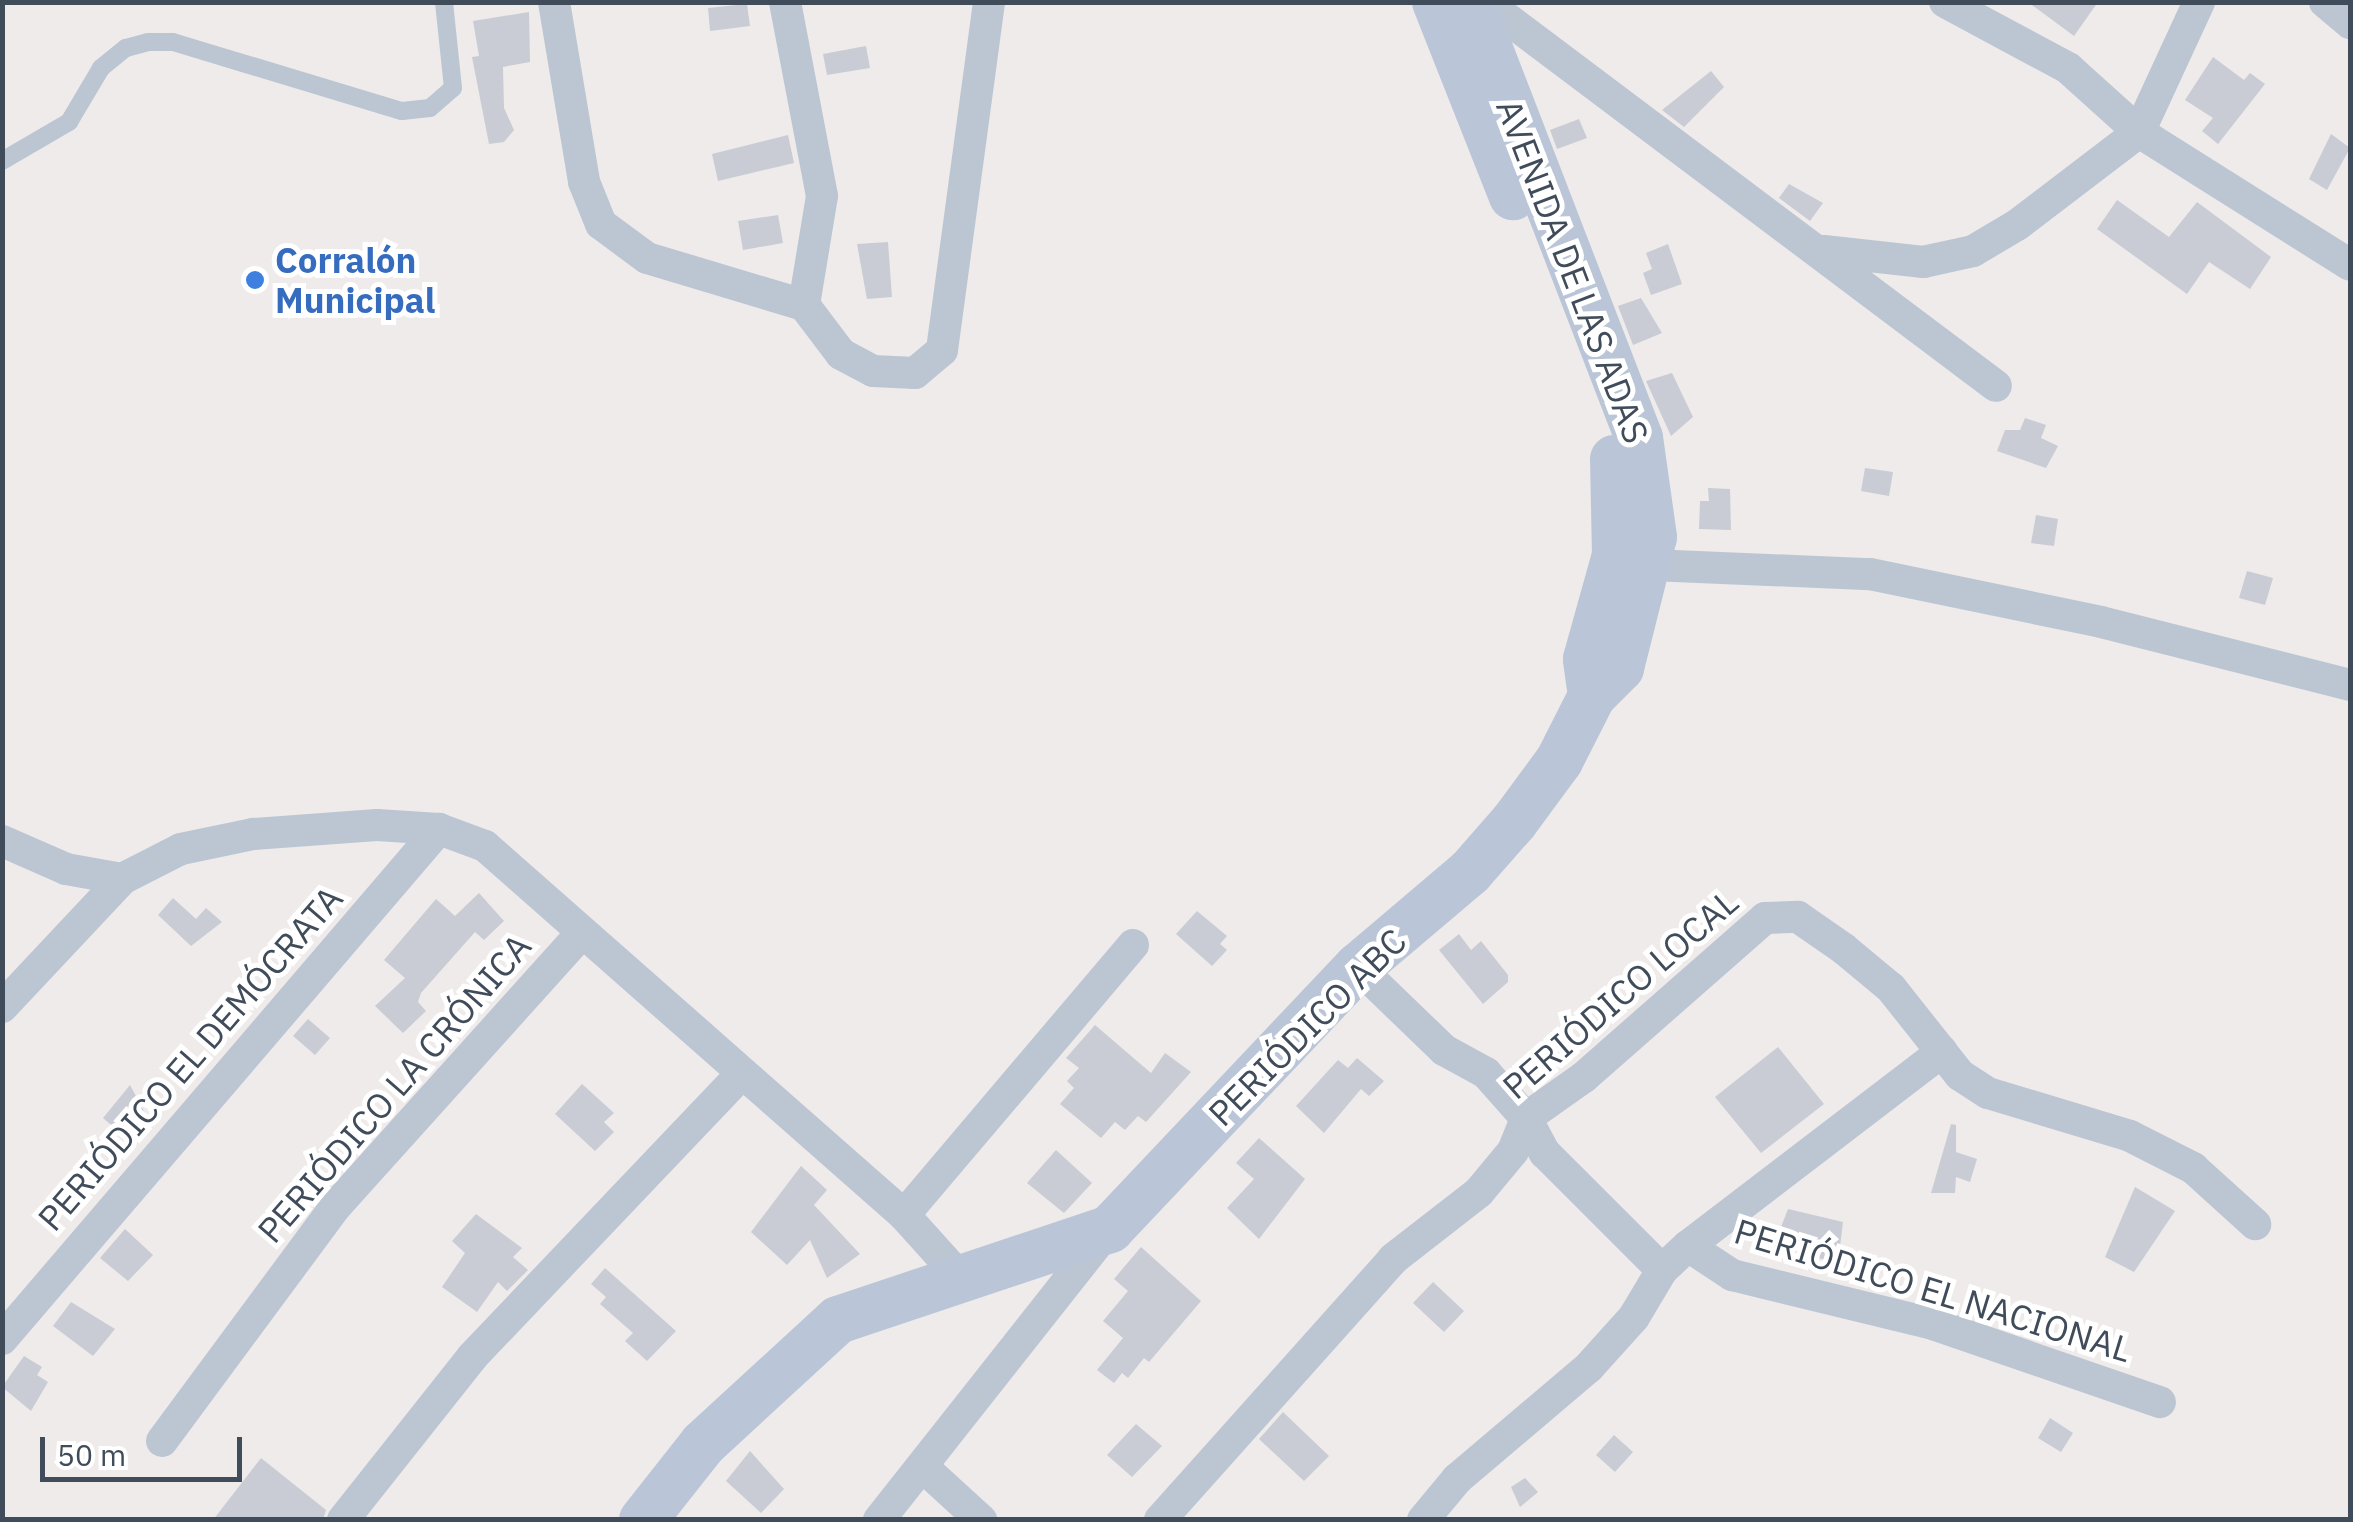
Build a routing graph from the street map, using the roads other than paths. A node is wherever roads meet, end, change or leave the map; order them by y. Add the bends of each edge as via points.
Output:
1 (444, 2) edge
2 (554, 2) edge
3 (785, 2) edge
4 (989, 2) edge
5 (1436, 2) edge
6 (1471, 2) edge
7 (1485, 2) edge
8 (1944, 2) edge
9 (2199, 2) edge
10 (2325, 2) edge
11 (2350, 24) edge
12 (2139, 132) junction
13 (2, 161) edge
14 (1820, 250) junction
15 (2350, 265) edge
16 (804, 305) junction
17 (1996, 386) dead end
18 (1650, 565) junction
19 (2350, 685) edge
20 (1592, 696) junction
21 (439, 829) junction
22 (2, 840) edge
23 (122, 879) junction
24 (581, 934) junction
25 (1133, 946) dead end
26 (1358, 967) junction
27 (2, 1007) edge
28 (1942, 1052) junction
29 (740, 1076) junction
30 (1526, 1118) junction
31 (904, 1215) junction
32 (2255, 1224) dead end
33 (1110, 1229) junction
34 (1688, 1246) junction
35 (1662, 1270) junction
36 (958, 1275) junction
37 (2, 1338) edge
38 (2160, 1402) dead end
39 (162, 1441) dead end
40 (923, 1467) junction
41 (343, 1520) edge
42 (643, 1520) edge
43 (879, 1520) edge
44 (980, 1520) edge
45 (1160, 1520) edge
46 (1424, 1520) edge

1 - 13 lane via 453,88 430,108 402,110 173,42 148,42 126,48 101,68 69,122
2 - 16 street via 584,182 601,224 647,258
3 - 16 street via 822,196
4 - 16 street via 942,350 915,373 874,371 841,354
5 - 20 street, AVENIDA DE LAS ADAS via 1599,399 1615,462 1616,555 1588,659
6 - 18 street, AVENIDA DE LAS ADAS via 1640,438 1650,492
7 - 14 street via 1761,215
8 - 12 street via 2068,68
9 - 12 street
10 - 11 street
12 - 14 street via 1973,251 1924,262
12 - 15 street
14 - 17 street
18 - 19 street via 1870,574 2101,622
18 - 20 street, AVENIDA DE LAS ADAS via 1620,668
20 - 26 street, PERIÓDICO ABC via 1514,822 1470,872
21 - 23 street via 377,825 253,834 181,850
21 - 24 street via 484,846
21 - 37 street, PERIÓDICO EL DEMÓCRATA
22 - 23 street via 66,869
23 - 27 street
24 - 29 street
24 - 39 street, PERIÓDICO LA CRÓNICA via 336,1206
25 - 31 street
26 - 30 street via 1444,1050 1486,1073
26 - 33 street, PERIÓDICO ABC
28 - 30 street, PERIÓDICO LOCAL via 1880,978 1798,918 1781,915 1742,934 1584,1077
28 - 32 street, PERIÓDICO LOCAL via 1988,1093 2130,1136 2192,1168
28 - 34 street
29 - 31 street
29 - 41 street via 472,1356
30 - 35 street via 1545,1153
30 - 45 street, PERIÓDICO LOCAL via 1513,1151 1478,1192 1393,1259
31 - 36 street
33 - 36 street, PERIÓDICO ABC
33 - 40 street
34 - 35 street
34 - 38 street, PERIÓDICO EL NACIONAL via 1732,1275 1933,1324
35 - 46 street via 1634,1317 1589,1367 1456,1479
36 - 42 street, PERIÓDICO ABC via 838,1320 703,1444
40 - 43 street
40 - 44 street

